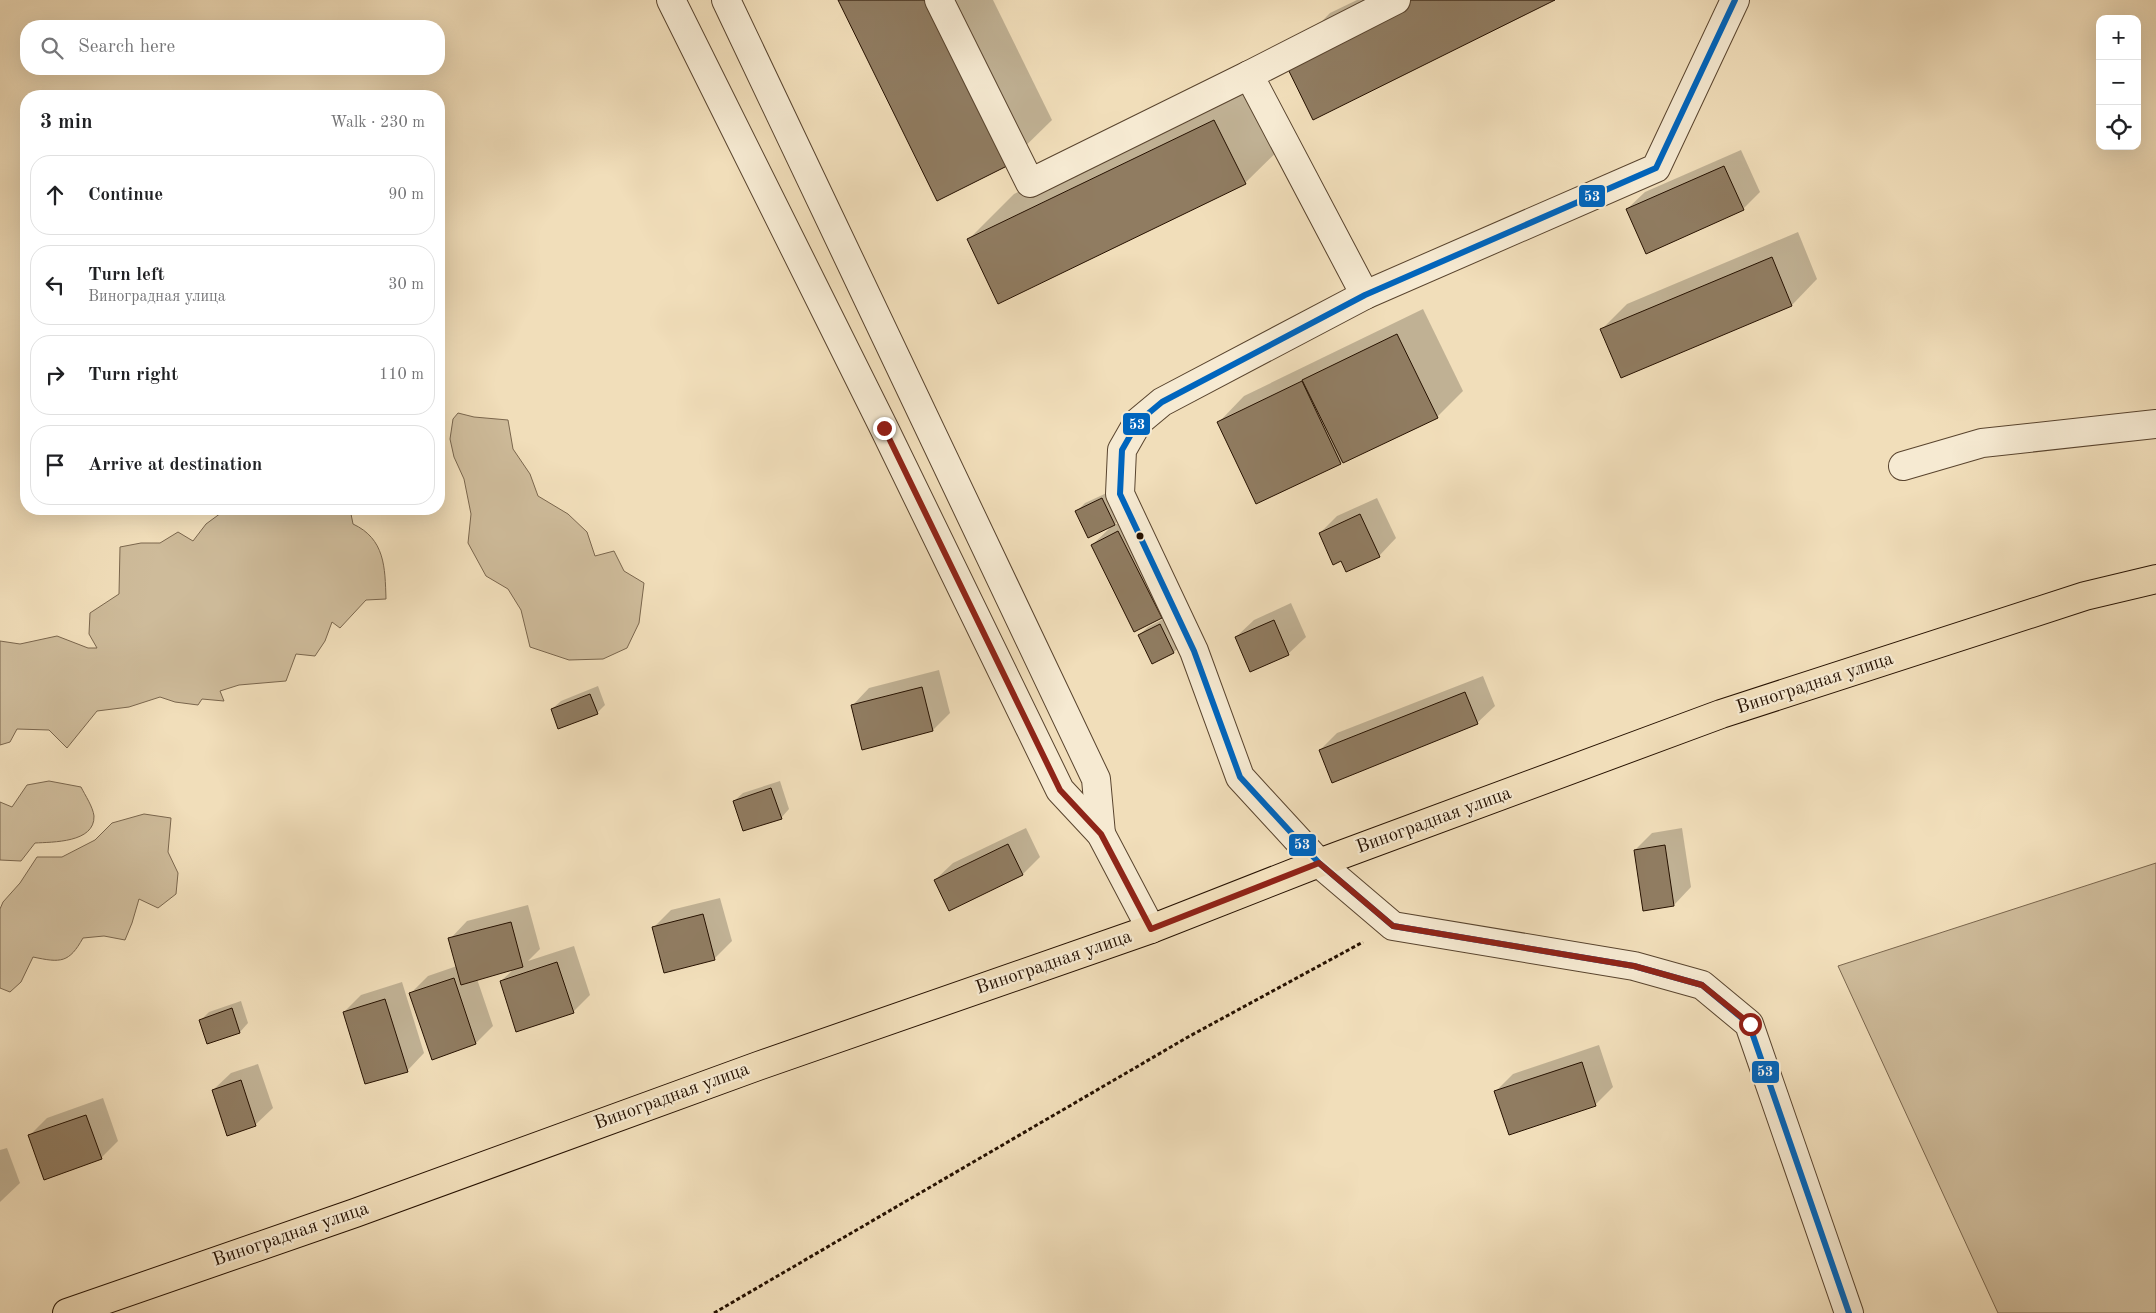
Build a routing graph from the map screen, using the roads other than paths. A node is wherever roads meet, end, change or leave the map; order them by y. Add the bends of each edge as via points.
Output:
1 (671, 0) edge
2 (726, 0) edge
3 (939, 0) edge
4 (1396, 0) edge
5 (1735, 0) edge
6 (1249, 75) junction
7 (1365, 295) junction
8 (2156, 424) edge
9 (1903, 466) dead end
10 (2156, 579) edge
11 (1101, 834) junction
12 (1319, 863) junction
13 (1151, 929) junction
14 (67, 1313) edge
15 (1849, 1313) edge

1 - 11 street via 1060,790
2 - 11 street via 1096,779
3 - 6 street via 1030,183
4 - 6 street
5 - 7 street via 1656,168
6 - 7 street
7 - 12 street via 1162,402 1138,422 1122,450 1120,494 1194,651 1240,777
8 - 9 street via 1982,443
10 - 12 main road, Виноградная улица via 2085,596 1721,714
11 - 13 street
12 - 13 main road, Виноградная улица
12 - 15 street via 1393,926 1634,966 1702,985 1750,1024
13 - 14 main road, Виноградная улица

